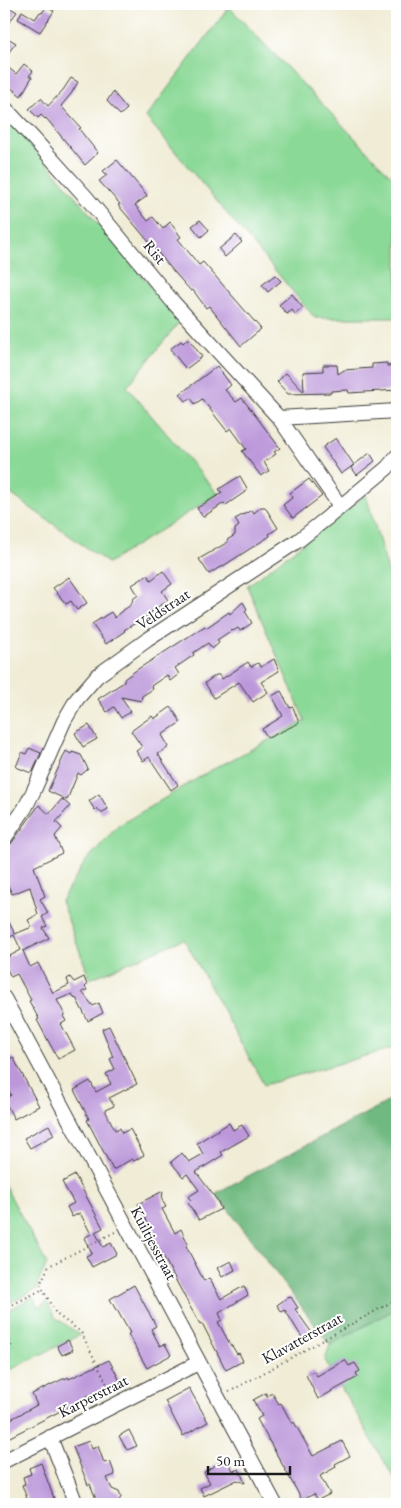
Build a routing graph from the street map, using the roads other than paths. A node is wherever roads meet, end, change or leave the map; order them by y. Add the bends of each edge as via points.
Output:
1 (4, 107) edge
2 (397, 410) edge
3 (279, 418) junction
4 (397, 456) edge
5 (340, 506) junction
6 (4, 839) edge
7 (4, 998) edge
8 (198, 1363) junction
9 (50, 1437) junction
10 (4, 1461) edge
11 (76, 1504) edge
12 (275, 1504) edge

1 - 3 street, Rist via 86,197 173,302
2 - 3 street
3 - 5 street, Rist
4 - 5 street, Veldstraat
5 - 6 street, Veldstraat via 298,540 97,676 77,699 64,721 25,808
7 - 8 street, Kuiltjesstraat
8 - 9 street, Karperstraat
8 - 12 street, Kuiltjesstraat
9 - 10 street, Karperstraat
9 - 11 street

